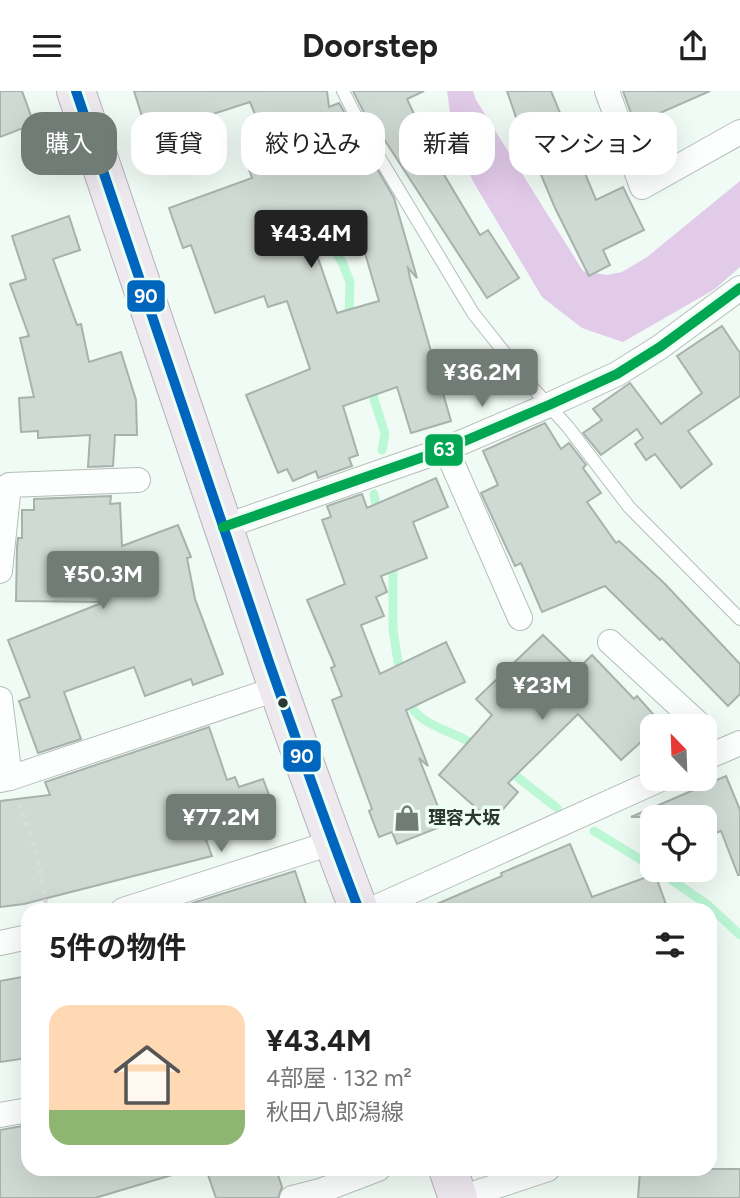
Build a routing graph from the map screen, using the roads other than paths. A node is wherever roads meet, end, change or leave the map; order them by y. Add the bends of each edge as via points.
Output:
1 (76, 91) edge
2 (343, 91) edge
3 (607, 91) edge
4 (740, 132) edge
5 (740, 288) edge
6 (549, 405) junction
7 (446, 449) junction
8 (138, 480) dead end
9 (223, 527) junction
10 (0, 571) edge
11 (520, 618) dead end
12 (740, 619) edge
13 (611, 642) dead end
14 (279, 688) junction
15 (0, 699) edge
16 (688, 714) edge
17 (5, 779) edge
18 (640, 788) edge
19 (334, 842) junction
20 (145, 903) edge
21 (356, 903) edge
22 (386, 903) edge
23 (21, 938) edge
24 (0, 943) edge
25 (21, 1111) edge
26 (0, 1115) edge
27 (360, 1176) edge
28 (451, 1176) edge
29 (527, 1176) edge
30 (292, 1198) edge
31 (459, 1198) edge

1 - 9 main road
2 - 6 lane via 473,313
3 - 4 street via 642,187
5 - 6 street via 617,374
6 - 7 street
6 - 12 lane via 629,507
7 - 9 street
7 - 11 street
8 - 10 street via 9,485
9 - 14 main road
13 - 16 street
14 - 17 street
14 - 19 main road
15 - 17 street
18 - 22 street
19 - 20 street
19 - 21 main road
23 - 24 street
25 - 26 street
27 - 30 street
28 - 31 main road
29 - 31 street

